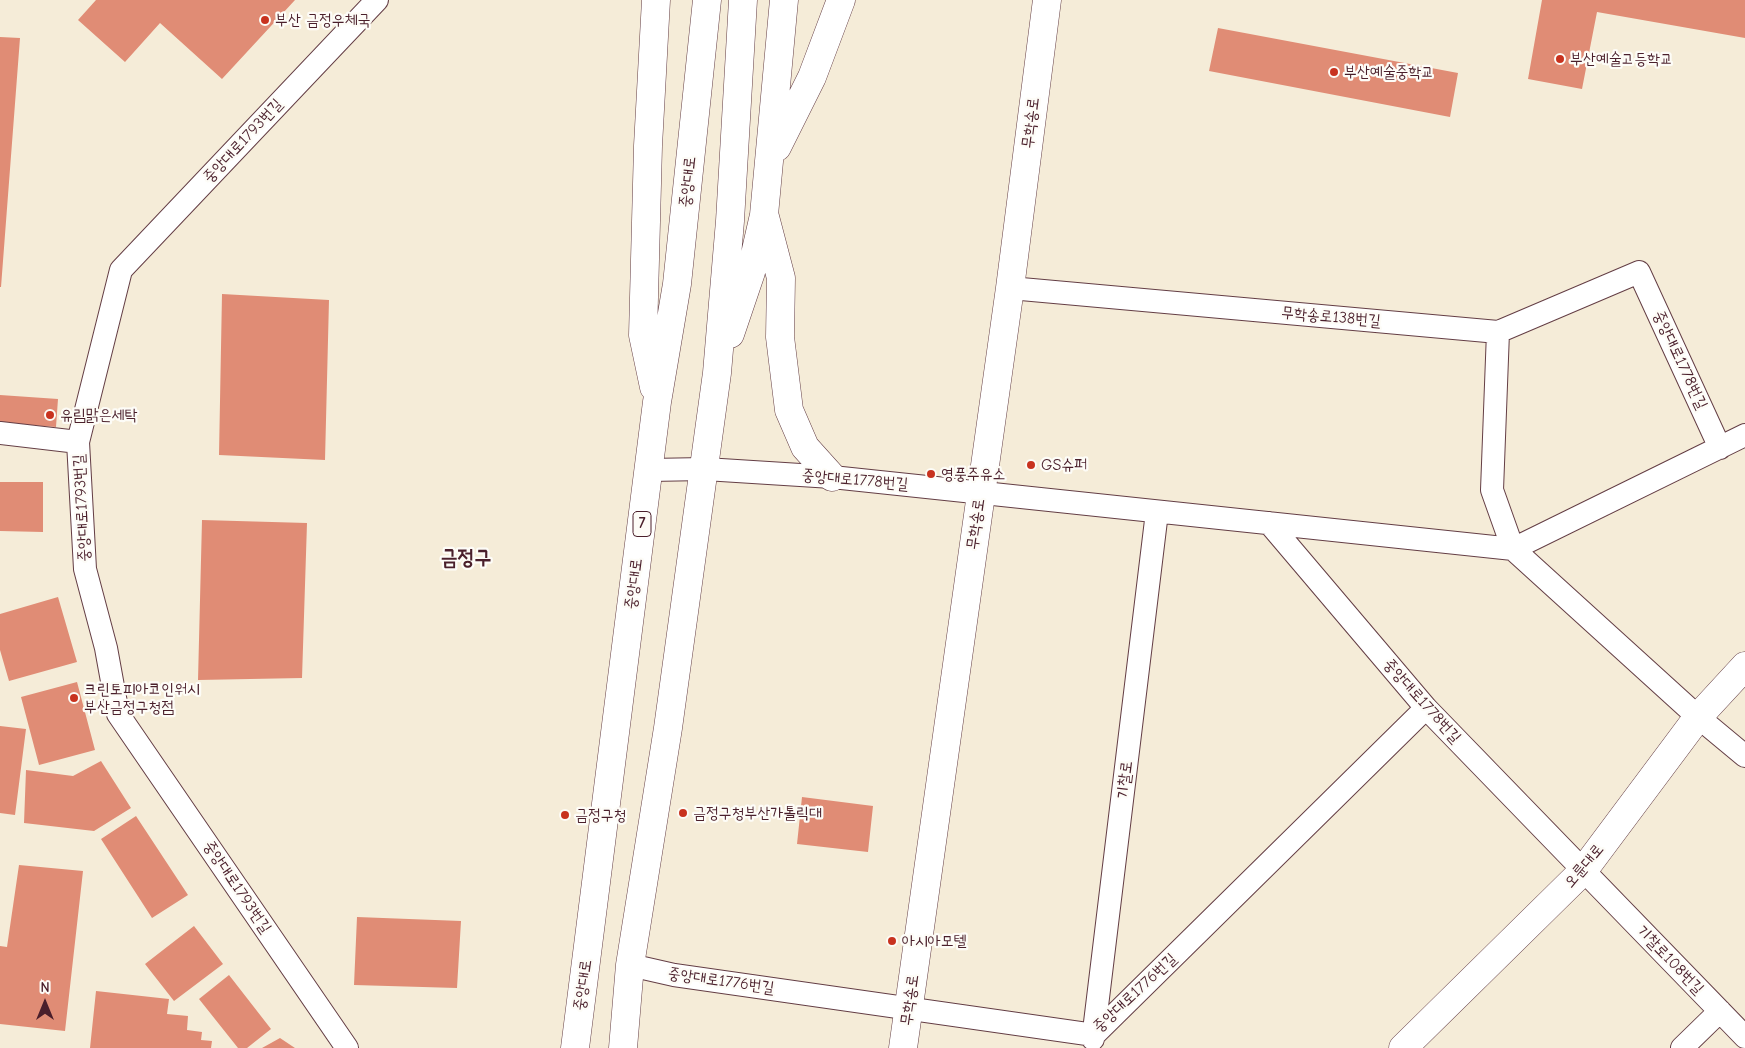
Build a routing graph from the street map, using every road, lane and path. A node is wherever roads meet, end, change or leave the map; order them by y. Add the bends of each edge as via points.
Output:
1 (377, 0) edge
2 (656, 0) edge
3 (707, 0) edge
4 (743, 0) edge
5 (784, 0) edge
6 (841, 0) edge
7 (1047, 0) edge
8 (770, 162) junction
9 (764, 215) junction
10 (1640, 272) joint
11 (1010, 288) junction
12 (1498, 332) junction
13 (717, 373) junction
14 (657, 402) junction
15 (0, 433) edge
16 (1745, 435) edge
17 (78, 442) junction
18 (1720, 448) junction
19 (705, 469) junction
20 (649, 470) junction
21 (832, 477) junction
22 (981, 493) junction
23 (1157, 512) junction
24 (1269, 523) junction
25 (1512, 549) junction
26 (1745, 666) edge
27 (1426, 708) junction
28 (1698, 717) junction
29 (1745, 756) edge
30 (1583, 871) junction
31 (630, 965) junction
32 (909, 1008) junction
33 (1720, 1011) junction
34 (1745, 1037) edge
35 (1093, 1042) edge
36 (347, 1048) edge
37 (574, 1048) edge
38 (623, 1048) edge
39 (903, 1048) edge
40 (1403, 1048) edge
41 (1682, 1048) edge

1 - 17 street, 중앙대로1793번길 via 122,270
2 - 14 main road via 647,165 643,335
3 - 14 main road, 중앙대로 / 7 via 677,284
4 - 13 main road
5 - 8 main road
6 - 8 main road via 812,77
7 - 11 main road, 무학송로
8 - 9 main road
9 - 13 main road via 751,272
9 - 21 main road via 781,278 780,337 789,410 805,447
10 - 12 street, 무학송로138번길
10 - 18 street, 중앙대로1778번길
11 - 12 street, 무학송로138번길
11 - 22 main road, 무학송로
12 - 25 street via 1492,490
13 - 19 main road
14 - 20 main road, 중앙대로 / 7
15 - 17 street
16 - 18 street
17 - 36 street, 중앙대로1793번길 via 86,569 106,648 118,714
18 - 25 street
19 - 20 street, 중앙대로1778번길
19 - 21 street, 중앙대로1778번길
19 - 31 main road
20 - 37 main road, 중앙대로 / 7
21 - 22 street, 중앙대로1778번길
22 - 23 street, 중앙대로1778번길
22 - 32 main road, 무학송로
23 - 24 street, 중앙대로1778번길
23 - 35 street, 기찰로
24 - 25 street, 중앙대로1778번길
24 - 27 street, 중앙대로1778번길
25 - 28 street
26 - 28 main road, 오륜대로
27 - 30 street, 중앙대로1778번길
27 - 35 street, 중앙대로1776번길
28 - 29 street
28 - 30 main road, 오륜대로
30 - 33 street, 기찰로108번길
30 - 40 main road, 오륜대로
31 - 32 street, 중앙대로1776번길 via 674,975
31 - 38 main road
32 - 35 street, 중앙대로1776번길
32 - 39 main road, 무학송로
33 - 34 street, 기찰로108번길
33 - 41 street

